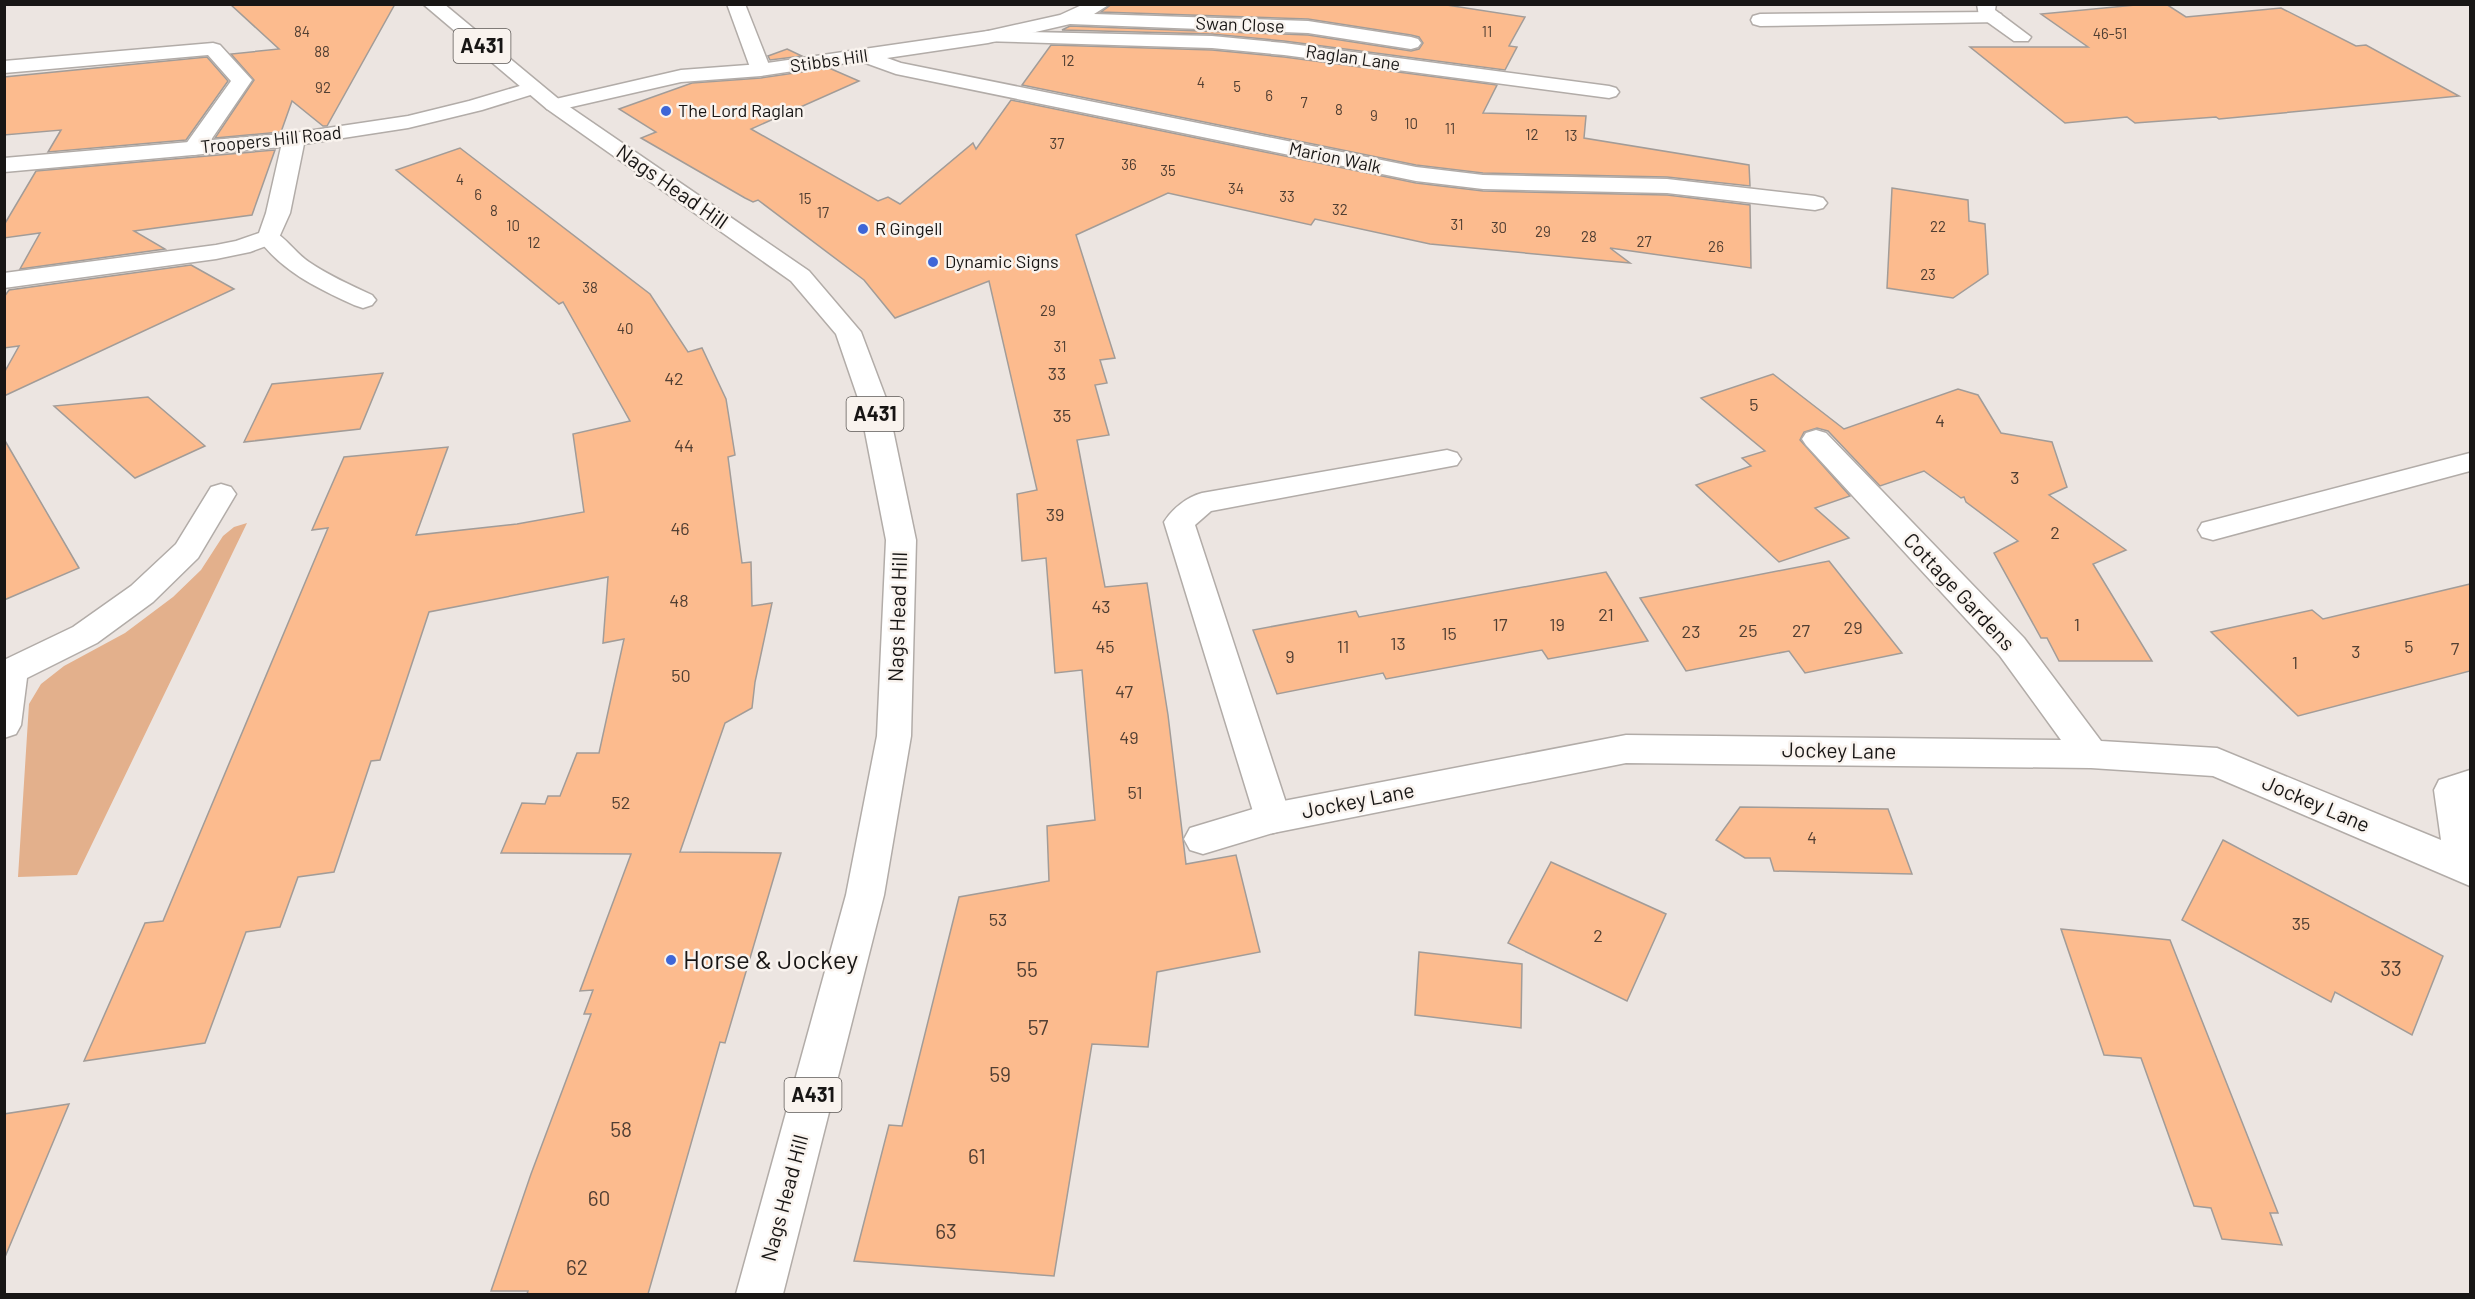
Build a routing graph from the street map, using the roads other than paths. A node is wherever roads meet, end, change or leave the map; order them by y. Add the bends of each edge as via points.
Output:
1 (432, 4) edge
2 (736, 4) edge
3 (1101, 4) edge
4 (1991, 11) edge
5 (1066, 19) junction
6 (1760, 20) dead end
7 (988, 37) junction
8 (2021, 37) dead end
9 (1412, 43) dead end
10 (864, 56) junction
11 (4, 67) edge
12 (761, 70) junction
13 (1609, 92) dead end
14 (543, 97) junction
15 (294, 139) junction
16 (194, 148) junction
17 (4, 165) edge
18 (1815, 203) dead end
19 (269, 237) junction
20 (4, 281) edge
21 (363, 300) dead end
22 (1816, 439) dead end
23 (1447, 459) dead end
24 (2470, 462) edge
25 (221, 494) dead end
26 (2213, 530) dead end
27 (8, 675) edge
28 (4, 725) edge
29 (2091, 754) junction
30 (2461, 787) edge
31 (1273, 818) junction
32 (1203, 839) dead end
33 (2467, 868) edge
34 (760, 1294) edge

1 - 14 street, A431
2 - 12 street
3 - 5 street, Stibbs Hill
4 - 6 street
4 - 8 street
5 - 7 street, Stibbs Hill
5 - 9 street, Swan Close via 1308,27
7 - 10 street, Stibbs Hill
7 - 13 street, Raglan Lane via 1212,42
10 - 12 street, Stibbs Hill
10 - 18 street, Marion Walk via 896,68 1416,174 1483,182 1667,186
11 - 16 street via 213,49 242,80
12 - 14 street, Stibbs Hill via 681,76
14 - 15 street, Troopers Hill Road
14 - 34 street, Nags Head Hill / A431 via 800,276 849,332 873,401 901,540 894,736 865,895
15 - 16 street, Troopers Hill Road
15 - 19 street
16 - 17 street, Troopers Hill Road
19 - 20 street via 216,252
19 - 21 street via 279,251 313,276
22 - 29 street, Cottage Gardens via 2012,647
23 - 31 street via 1202,503 1179,522
24 - 26 street
25 - 27 street via 187,551 142,594 85,635
27 - 28 street
29 - 31 street, Jockey Lane via 1626,749
29 - 33 street, Jockey Lane via 2217,762
30 - 33 street
31 - 32 street, Jockey Lane

